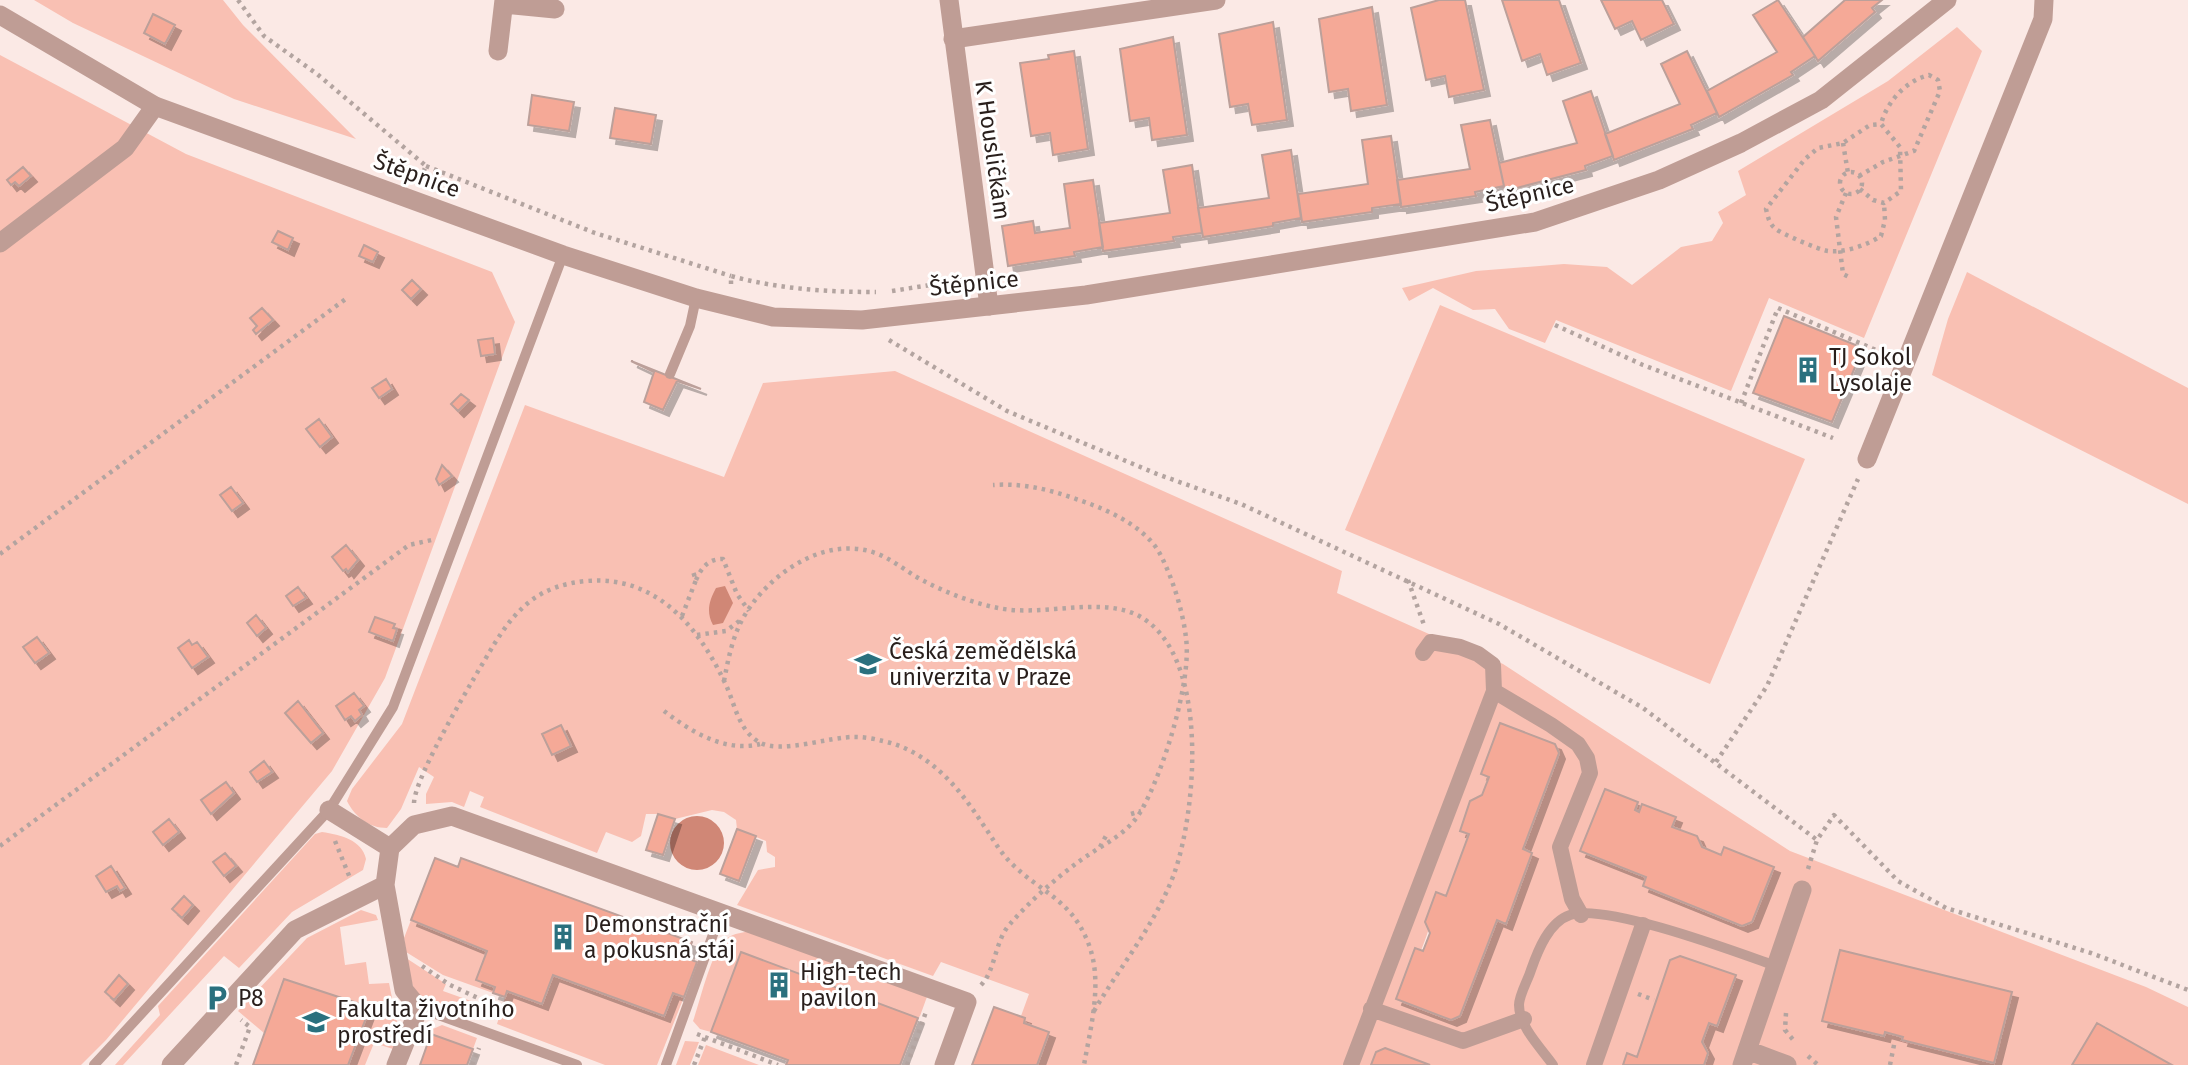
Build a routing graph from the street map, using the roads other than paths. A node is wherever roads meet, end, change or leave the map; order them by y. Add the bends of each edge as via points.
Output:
1 (949, 0) edge
2 (1216, 0) edge
3 (1947, 0) edge
4 (2044, 0) edge
5 (504, 2) edge
6 (1137, 6) edge
7 (555, 9) dead end
8 (0, 15) edge
9 (953, 39) junction
10 (498, 51) dead end
11 (155, 106) junction
12 (0, 243) edge
13 (563, 256) junction
14 (696, 298) junction
15 (989, 306) junction
16 (670, 374) dead end
17 (1867, 459) road end
18 (1427, 647) road end
19 (1494, 691) junction
20 (325, 814) junction
21 (390, 848) junction
22 (385, 885) junction
23 (1802, 890) road end
24 (720, 915) junction
25 (1581, 915) junction
26 (1643, 925) junction
27 (1776, 966) junction
28 (419, 1008) junction
29 (1371, 1009) junction
30 (1524, 1019) junction
31 (1745, 1057) edge
32 (94, 1065) edge
33 (171, 1065) edge
34 (396, 1065) edge
35 (577, 1065) edge
36 (666, 1065) edge
37 (944, 1065) edge
38 (1351, 1065) edge
39 (1553, 1065) edge
40 (1594, 1065) edge
41 (1787, 1065) edge

1 - 9 street, K Housličkám
2 - 6 street
3 - 15 street, Štěpnice via 1821,100 1741,144 1593,205 1522,224 1099,293
4 - 17 street via 2043,19
5 - 7 street
5 - 10 street
6 - 9 street
8 - 11 street, Štěpnice
9 - 15 street, K Housličkám
11 - 12 street via 125,148
11 - 13 street, Štěpnice
13 - 14 street, Štěpnice
13 - 20 lane via 393,707
14 - 15 street, Štěpnice via 773,317 862,320
14 - 16 lane
18 - 19 street via 1460,647 1493,665
19 - 25 street via 1560,731 1578,744 1587,758 1590,773 1560,847 1572,899
19 - 29 street
20 - 21 street
20 - 32 lane
21 - 22 street
21 - 24 street via 414,825 452,816
22 - 28 street via 404,990
22 - 33 street via 295,930
23 - 27 street
24 - 36 lane
24 - 37 street via 967,1002
25 - 26 lane
25 - 30 lane via 1553,924 1519,1006
26 - 27 lane
26 - 40 street
27 - 31 street
28 - 34 street
28 - 35 lane
29 - 30 street via 1463,1041
29 - 38 street
30 - 39 lane
31 - 41 street

